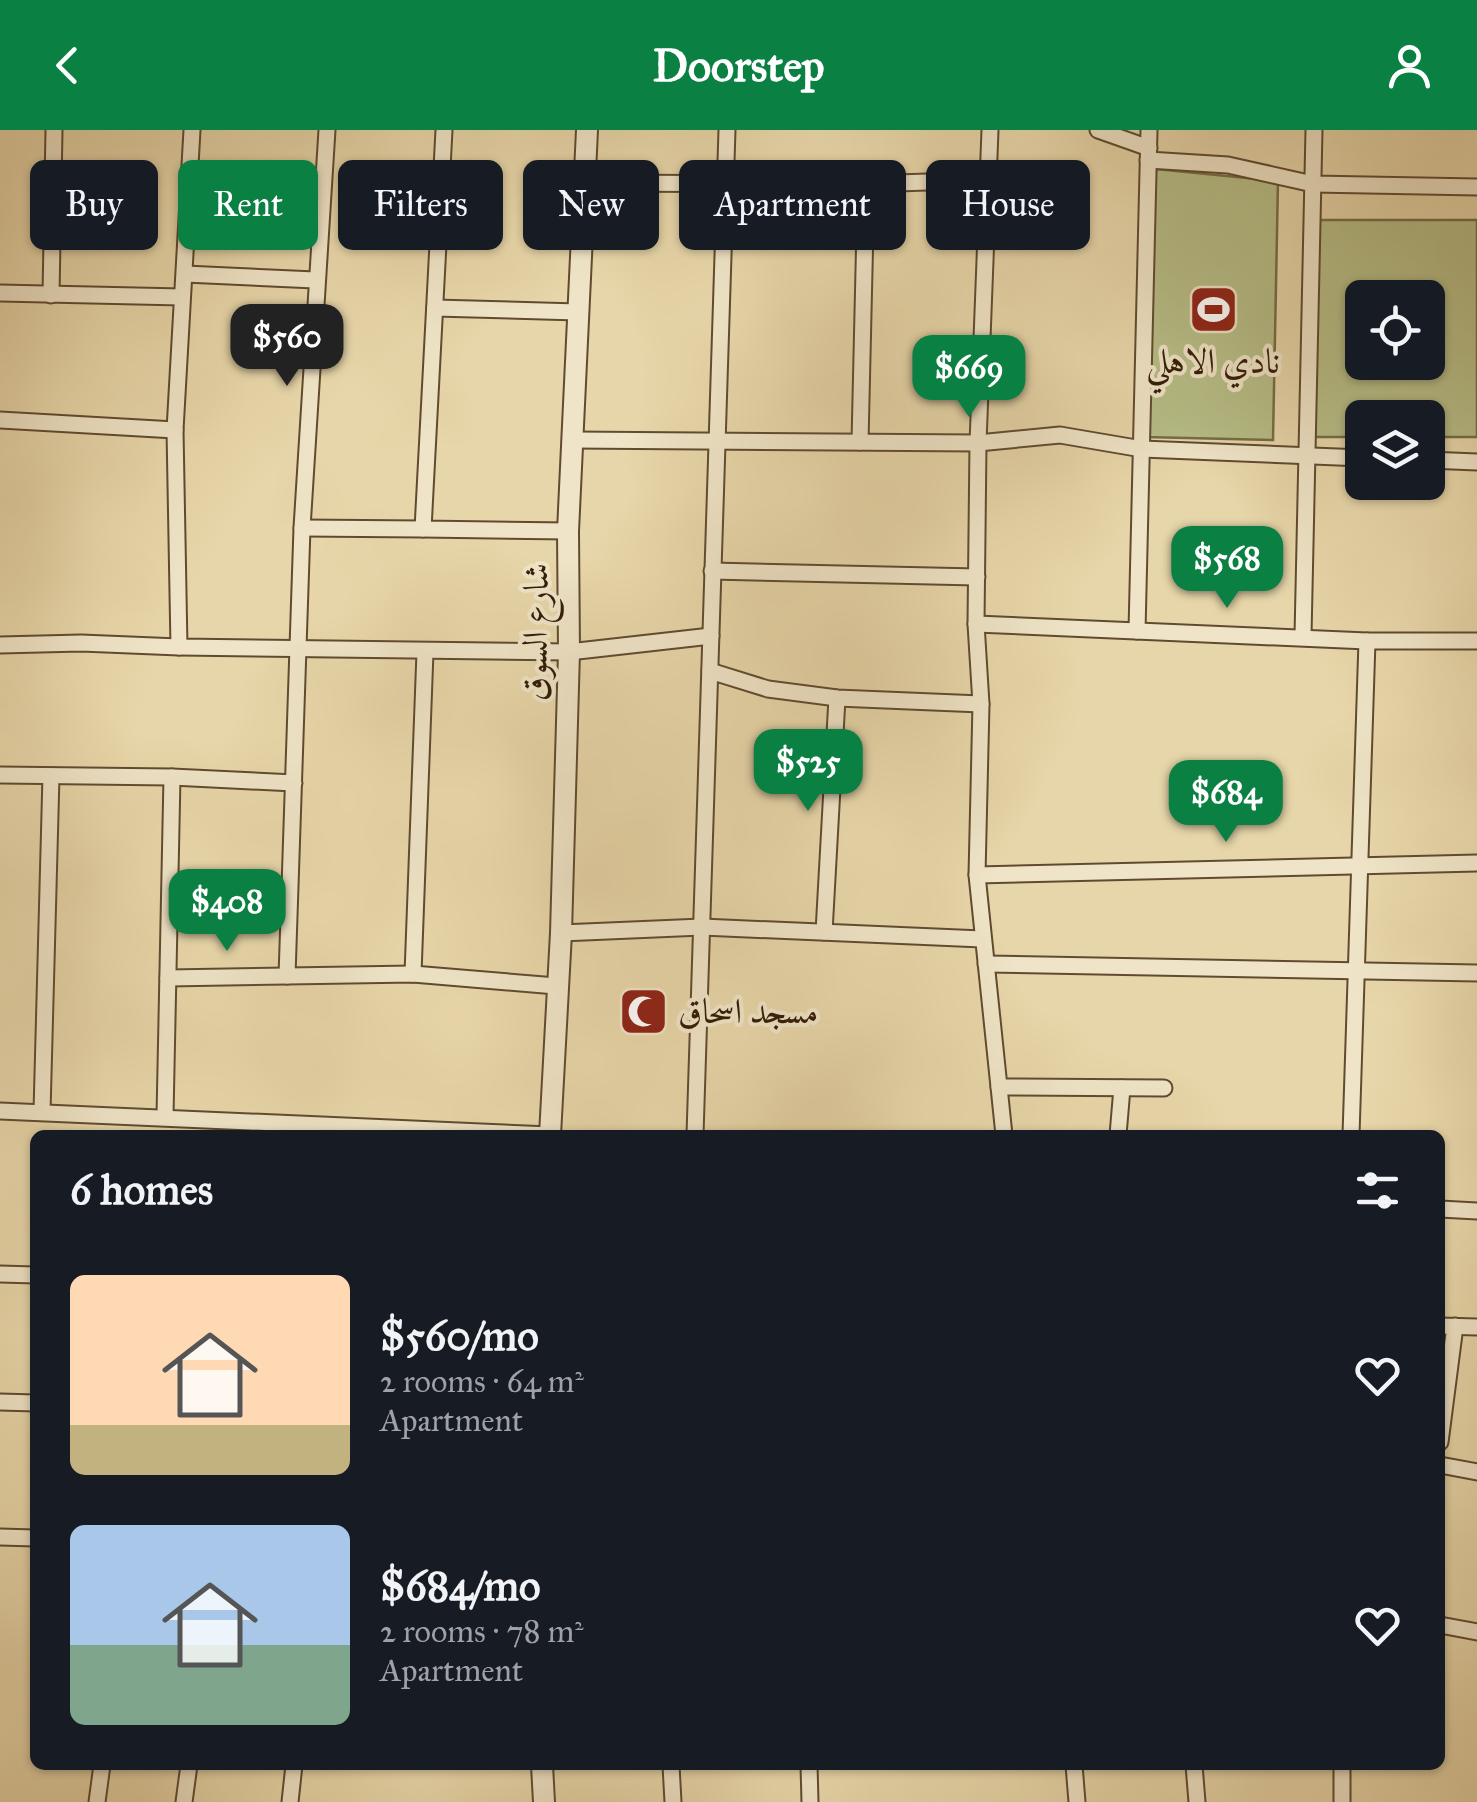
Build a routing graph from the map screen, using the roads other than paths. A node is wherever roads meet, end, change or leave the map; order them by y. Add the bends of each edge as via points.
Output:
1 (54, 130) edge
2 (192, 130) edge
3 (327, 130) edge
4 (444, 130) edge
5 (587, 130) edge
6 (727, 130) edge
7 (990, 130) edge
8 (1098, 130) edge
9 (1149, 130) edge
10 (1314, 130) edge
11 (1148, 154) junction
12 (585, 160) edge
13 (726, 160) edge
14 (989, 160) edge
15 (1313, 184) junction
16 (1477, 187) edge
17 (581, 250) edge
18 (723, 250) edge
19 (864, 250) edge
20 (986, 250) edge
21 (185, 274) junction
22 (315, 280) junction
23 (0, 293) edge
24 (51, 295) junction
25 (182, 297) junction
26 (435, 308) junction
27 (578, 312) junction
28 (0, 420) edge
29 (175, 430) junction
30 (574, 440) junction
31 (717, 442) junction
32 (860, 442) junction
33 (978, 442) junction
34 (1142, 449) junction
35 (1307, 456) junction
36 (1345, 457) edge
37 (1445, 461) edge
38 (1477, 462) edge
39 (302, 528) junction
40 (423, 529) junction
41 (568, 531) junction
42 (712, 572) junction
43 (977, 577) junction
44 (976, 624) junction
45 (1137, 631) junction
46 (710, 636) junction
47 (1302, 636) junction
48 (1367, 641) junction
49 (1477, 641) edge
50 (0, 645) edge
51 (178, 647) junction
52 (298, 650) junction
53 (426, 652) junction
54 (569, 652) junction
55 (710, 670) junction
56 (837, 698) junction
57 (981, 704) junction
58 (0, 775) edge
59 (51, 776) junction
60 (172, 777) junction
61 (294, 783) junction
62 (1477, 863) edge
63 (1362, 864) junction
64 (976, 875) junction
65 (702, 927) junction
66 (824, 932) junction
67 (561, 933) junction
68 (982, 939) junction
69 (986, 964) junction
70 (1357, 971) junction
71 (1477, 973) edge
72 (413, 974) junction
73 (287, 976) junction
74 (168, 978) junction
75 (556, 986) junction
76 (999, 1087) junction
77 (1122, 1088) junction
78 (1164, 1088) dead end
79 (0, 1111) edge
80 (42, 1112) junction
81 (165, 1116) junction
82 (245, 1128) edge
83 (332, 1130) edge
84 (550, 1130) edge
85 (696, 1130) edge
86 (1003, 1130) edge
87 (1118, 1130) edge
88 (1352, 1130) edge
89 (1445, 1209) edge
90 (1477, 1211) edge
91 (0, 1274) edge
92 (30, 1275) edge
93 (1447, 1326) edge
94 (1477, 1327) edge
95 (1445, 1359) edge
96 (0, 1402) edge
97 (30, 1403) edge
98 (1445, 1466) edge
99 (1477, 1472) edge
100 (0, 1537) edge
101 (30, 1538) edge
102 (1445, 1626) edge
103 (1477, 1632) edge
104 (101, 1770) edge
105 (188, 1770) edge
106 (293, 1770) edge
107 (542, 1770) edge
108 (672, 1770) edge
109 (810, 1770) edge
110 (1074, 1770) edge
111 (1194, 1770) edge
112 (1342, 1770) edge
113 (97, 1802) edge
114 (184, 1802) edge
115 (290, 1802) edge
116 (544, 1802) edge
117 (673, 1802) edge
118 (810, 1802) edge
119 (1077, 1802) edge
120 (1197, 1802) edge
121 (1342, 1802) edge

1 - 24 street
2 - 21 street
3 - 22 street
4 - 26 street
5 - 12 street, شارع السوق
6 - 13 street
7 - 14 street
8 - 11 street
9 - 11 street
10 - 15 street
11 - 15 street
11 - 34 street
15 - 16 street
15 - 35 street
17 - 27 street, شارع السوق
18 - 31 street
19 - 32 street
20 - 33 street
21 - 22 street
21 - 25 street
22 - 39 street
23 - 24 street
24 - 25 street
25 - 29 street
26 - 27 street
26 - 40 street
27 - 30 street, شارع السوق
28 - 29 street
29 - 51 street
30 - 31 street
30 - 41 street, شارع السوق
31 - 32 street
31 - 42 street
32 - 33 street
33 - 34 street via 1060,435
33 - 43 street
34 - 35 street
34 - 45 street
35 - 36 street
35 - 47 street
37 - 38 street
39 - 40 street
39 - 52 street
40 - 41 street
41 - 54 street, شارع السوق
42 - 43 street
42 - 46 street
43 - 44 street
44 - 45 street
44 - 57 street
45 - 47 street
46 - 54 street
46 - 55 street
47 - 48 street
48 - 49 street
48 - 63 street
50 - 51 street
51 - 52 street
52 - 53 street
52 - 61 street
53 - 54 street
53 - 72 street
54 - 67 street, شارع السوق
55 - 56 street via 768,688
55 - 65 street
56 - 57 street
56 - 66 street
57 - 64 street
58 - 59 street
59 - 60 street
59 - 80 street
60 - 61 street
60 - 74 street
61 - 73 street
62 - 63 street
63 - 64 street
63 - 70 street
64 - 68 street
65 - 66 street
65 - 67 street
65 - 85 street
66 - 68 street
67 - 75 street, شارع السوق
68 - 69 street
69 - 70 street
69 - 76 street
70 - 71 street
70 - 88 street
72 - 73 street
72 - 75 street
73 - 74 street
74 - 81 street
75 - 84 street, شارع السوق
76 - 77 street
76 - 86 street
77 - 78 street
77 - 87 street
79 - 80 street
80 - 81 street
81 - 82 street
82 - 83 street
89 - 90 street
91 - 92 street
93 - 94 street
93 - 95 street
96 - 97 street
98 - 99 street
100 - 101 street
102 - 103 street
104 - 113 street
105 - 114 street
106 - 115 street
107 - 116 street
108 - 117 street
109 - 118 street
110 - 119 street
111 - 120 street
112 - 121 street

